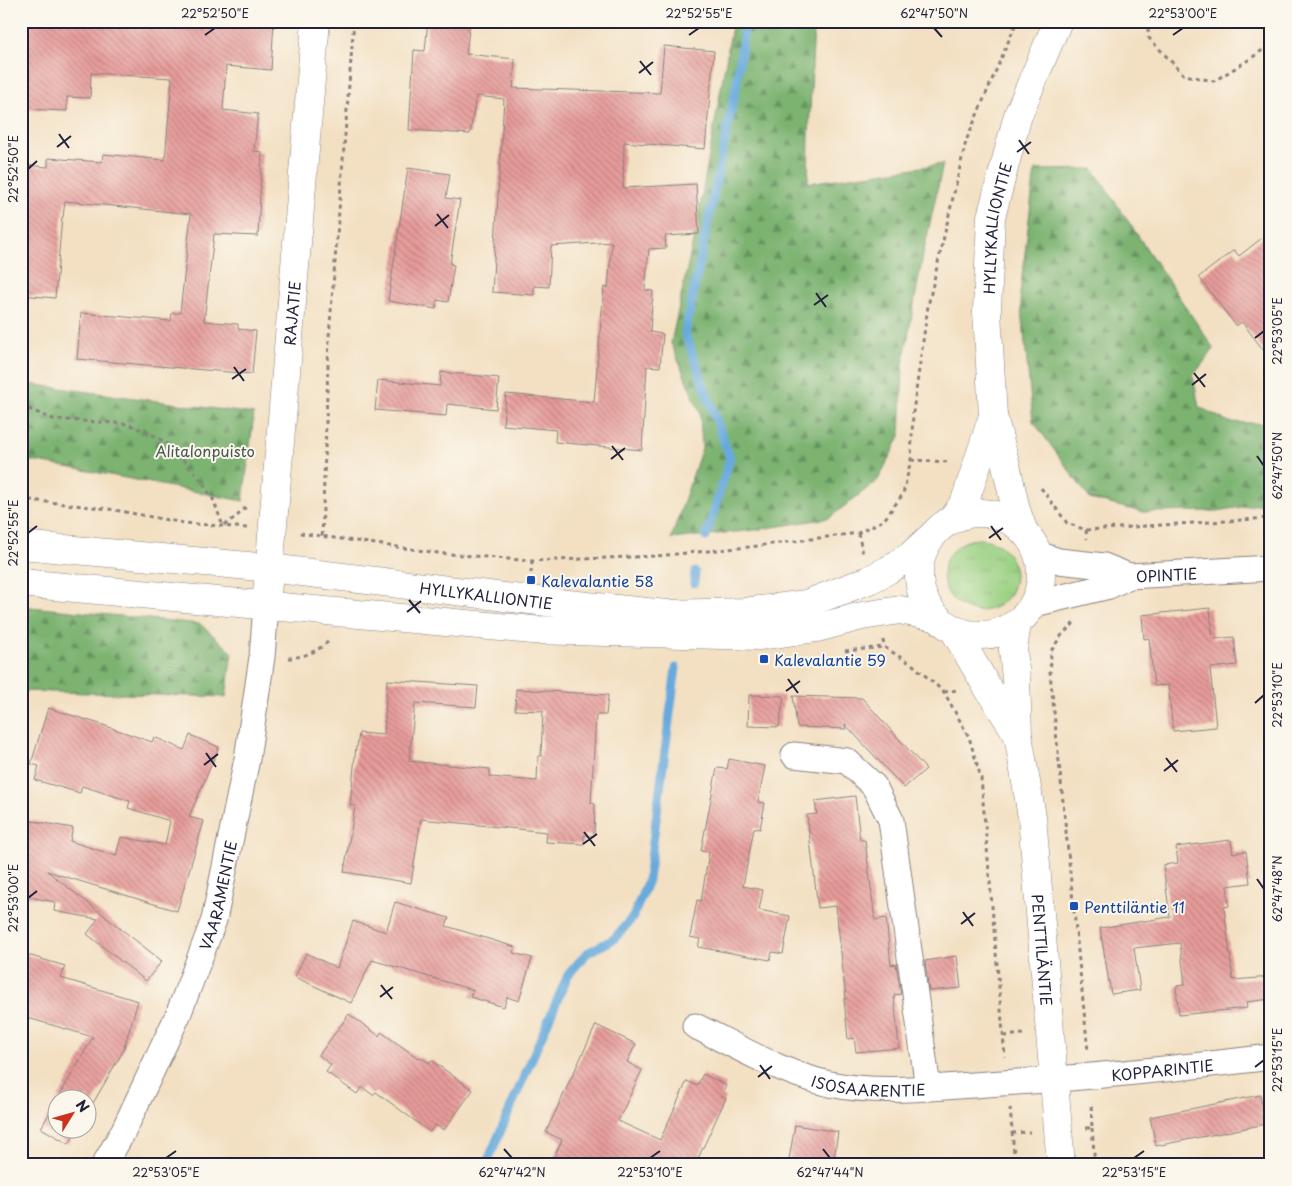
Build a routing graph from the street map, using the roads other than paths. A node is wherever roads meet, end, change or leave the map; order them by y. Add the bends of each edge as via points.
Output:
1 (316, 21) edge
2 (1058, 21) edge
3 (993, 416) junction
4 (943, 527) junction
5 (1031, 543) junction
6 (21, 545) edge
7 (270, 568) junction
8 (1271, 568) edge
9 (1129, 576) junction
10 (21, 583) edge
11 (266, 606) junction
12 (1026, 613) junction
13 (944, 623) junction
14 (1018, 735) junction
15 (794, 755) dead end
16 (695, 1026) dead end
17 (1271, 1056) edge
18 (1054, 1079) junction
19 (928, 1088) junction
20 (104, 1165) edge
21 (1061, 1165) edge

1 - 7 main road, RAJATIE
2 - 3 main road, HYLLYKALLIONTIE via 1018,115 991,217 988,312
3 - 4 main road, HYLLYKALLIONTIE via 965,501
3 - 5 main road, HYLLYKALLIONTIE via 1016,510
4 - 5 main road via 978,513 1003,517
4 - 7 main road, HYLLYKALLIONTIE via 910,556 868,580 806,604 745,612 666,614
4 - 13 main road via 922,554 918,576 923,598
5 - 9 street, OPINTIE via 1059,561 1104,566
5 - 12 main road via 1042,579
6 - 7 main road, HYLLYKALLIONTIE
7 - 11 main road, RAJATIE
8 - 9 street, OPINTIE
9 - 12 street via 1109,586
10 - 11 main road, HYLLYKALLIONTIE
11 - 13 main road, HYLLYKALLIONTIE via 533,630 760,636 817,628 900,610
11 - 20 street, VAARAMENTIE via 247,758 214,920 178,1015
12 - 13 main road via 998,633 975,636
12 - 14 main road, PENTTILÄNTIE via 1013,650
13 - 14 main road, PENTTILÄNTIE
14 - 18 main road, PENTTILÄNTIE via 1032,818
15 - 19 street via 847,761 874,786 891,820
16 - 19 street, ISOSAARENTIE via 789,1072 830,1084 882,1090
17 - 18 street, KOPPARINTIE
18 - 19 street, ISOSAARENTIE
18 - 21 main road, PENTTILÄNTIE

